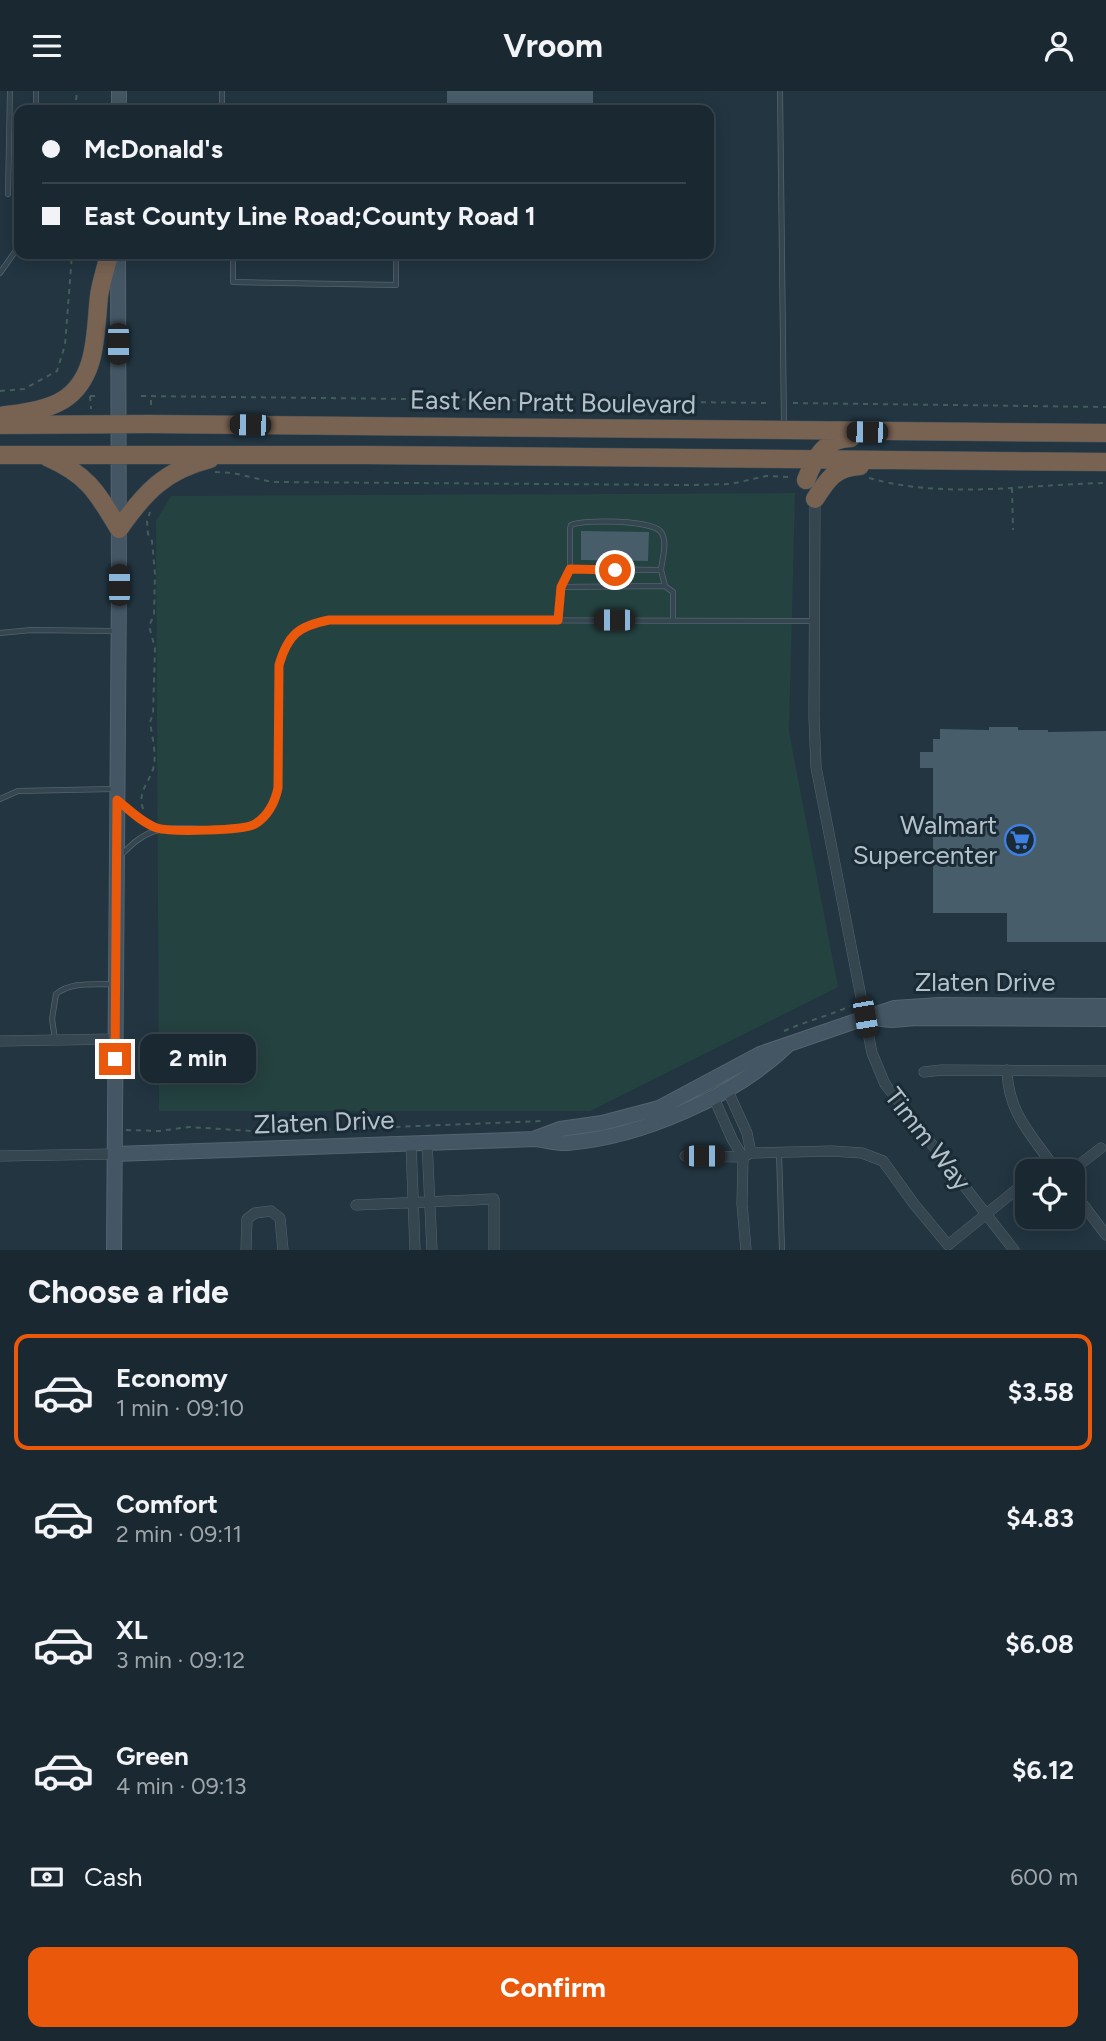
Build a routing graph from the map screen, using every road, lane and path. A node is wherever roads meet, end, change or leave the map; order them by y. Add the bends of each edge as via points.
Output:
1 (10, 91) edge
2 (780, 91) edge
3 (0, 162) edge
4 (9, 162) junction
5 (8, 194) dead end
6 (14, 253) edge
7 (72, 259) edge
8 (108, 259) edge
9 (118, 259) edge
10 (233, 259) edge
11 (396, 259) edge
12 (0, 273) edge
13 (0, 391) edge
14 (151, 395) junction
15 (99, 396) dead end
16 (141, 396) dead end
17 (769, 403) dead end
18 (792, 403) dead end
19 (151, 405) dead end
20 (1106, 407) edge
21 (91, 415) dead end
22 (0, 417) edge
23 (118, 424) junction
24 (0, 425) edge
25 (785, 431) junction
26 (1106, 433) edge
27 (1106, 439) edge
28 (118, 454) junction
29 (231, 454) junction
30 (0, 455) edge
31 (41, 455) junction
32 (689, 459) junction
33 (814, 460) junction
34 (951, 461) junction
35 (1106, 462) edge
36 (211, 472) dead end
37 (860, 475) dead end
38 (800, 479) junction
39 (1106, 482) edge
40 (1012, 487) junction
41 (815, 499) junction
42 (152, 506) dead end
43 (119, 529) junction
44 (1013, 530) dead end
45 (570, 569) junction
46 (661, 570) junction
47 (665, 586) junction
48 (561, 587) junction
49 (558, 620) junction
50 (673, 621) junction
51 (815, 621) junction
52 (119, 631) junction
53 (0, 633) edge
54 (118, 794) junction
55 (0, 799) edge
56 (147, 818) dead end
57 (160, 829) junction
58 (117, 859) junction
59 (116, 984) junction
60 (1106, 1006) edge
61 (864, 1011) junction
62 (1106, 1019) edge
63 (786, 1038) junction
64 (116, 1039) junction
65 (55, 1040) junction
66 (0, 1041) edge
67 (1007, 1070) junction
68 (1106, 1071) edge
69 (924, 1072) dead end
70 (727, 1089) junction
71 (713, 1096) junction
72 (740, 1117) junction
73 (548, 1120) dead end
74 (725, 1125) junction
75 (115, 1131) junction
76 (535, 1139) junction
77 (427, 1142) junction
78 (411, 1143) junction
79 (1101, 1149) dead end
80 (779, 1153) junction
81 (115, 1154) junction
82 (747, 1155) junction
83 (0, 1156) edge
84 (685, 1156) dead end
85 (1048, 1159) edge
86 (1085, 1161) edge
87 (1015, 1190) edge
88 (430, 1202) junction
89 (414, 1203) junction
90 (356, 1205) dead end
91 (1085, 1208) edge
92 (987, 1215) junction
93 (431, 1221) junction
94 (415, 1223) junction
95 (1106, 1235) edge
96 (951, 1247) edge
97 (114, 1250) edge
98 (246, 1250) edge
99 (283, 1250) edge
100 (415, 1250) edge
101 (432, 1250) edge
102 (494, 1250) edge
103 (746, 1250) edge
104 (782, 1250) edge
105 (1014, 1250) edge

1 - 4 lane
2 - 25 lane
3 - 4 lane
4 - 5 lane
6 - 12 lane
7 - 13 path via 65,345 57,371 24,389
8 - 22 highway via 90,366 78,386 63,400
9 - 23 street
10 - 11 lane via 233,282 396,285
14 - 16 path
14 - 17 path
14 - 19 path
15 - 21 path via 90,396
18 - 20 path
23 - 24 highway, East Ken Pratt Boulevard
23 - 25 highway, East Ken Pratt Boulevard
23 - 28 street
25 - 26 highway, East Ken Pratt Boulevard
27 - 33 highway via 839,438
28 - 29 highway, East Ken Pratt Boulevard
28 - 31 highway, East Ken Pratt Boulevard
28 - 43 street
29 - 32 highway, East Ken Pratt Boulevard
29 - 43 highway via 175,471 157,483
30 - 31 highway, East Ken Pratt Boulevard
31 - 43 highway via 86,479
32 - 33 highway, East Ken Pratt Boulevard
32 - 38 highway via 793,471
33 - 34 highway, East Ken Pratt Boulevard
33 - 38 highway
34 - 35 highway, East Ken Pratt Boulevard
34 - 41 highway via 850,467 828,477
36 - 38 path via 272,482 689,485 731,484 766,475
37 - 40 path via 931,491
38 - 41 highway
39 - 40 path
40 - 44 path
41 - 51 street, Timm Way
42 - 56 path via 147,522 155,574 154,615 149,626 155,648 150,722 154,734 152,771 141,799
43 - 52 street
45 - 46 lane
45 - 46 lane via 571,525 582,522 656,527 664,544
45 - 48 lane
46 - 47 lane
47 - 48 lane
47 - 50 lane via 673,592
48 - 49 lane
49 - 50 lane
49 - 57 lane via 329,620 300,629 287,644 279,665 278,788 266,814 240,828
50 - 51 lane
51 - 61 street, Timm Way via 816,767
52 - 53 lane
52 - 54 street
54 - 55 lane via 18,792
54 - 57 lane via 147,824
54 - 58 street
57 - 58 lane via 138,838
58 - 59 street
59 - 64 street
59 - 65 lane via 80,985 56,994
60 - 61 street, Zlaten Drive via 916,1006
61 - 62 street, Zlaten Drive via 892,1020
61 - 63 street, Zlaten Drive
61 - 63 path via 849,1006 807,1020
61 - 92 street, Timm Way via 872,1053 885,1084
63 - 70 street, Zlaten Drive via 769,1064
63 - 76 street, Zlaten Drive via 659,1108 560,1129
64 - 65 street
64 - 75 street
65 - 66 street
67 - 68 street
67 - 69 street
67 - 85 street via 1014,1111
70 - 71 street, Zlaten Drive
70 - 72 street
71 - 74 street
71 - 76 street, Zlaten Drive via 639,1129 565,1144
72 - 74 street
72 - 82 street via 747,1133
73 - 75 path via 268,1132 189,1127
74 - 82 street
75 - 81 street
76 - 77 street, Zlaten Drive
77 - 78 street, Zlaten Drive
77 - 88 street
78 - 81 street, Zlaten Drive
78 - 89 street
79 - 86 street
80 - 82 street
80 - 96 street via 862,1153 883,1161
80 - 104 lane
81 - 83 street
81 - 97 street
82 - 84 street
82 - 103 street via 742,1204
87 - 92 street
88 - 89 street
88 - 93 street
88 - 102 street via 494,1199
89 - 90 street
89 - 94 street
91 - 95 street
92 - 96 street
92 - 105 street, Timm Way
93 - 94 street
93 - 101 street
94 - 100 street
98 - 99 street via 247,1219 271,1211 280,1218

